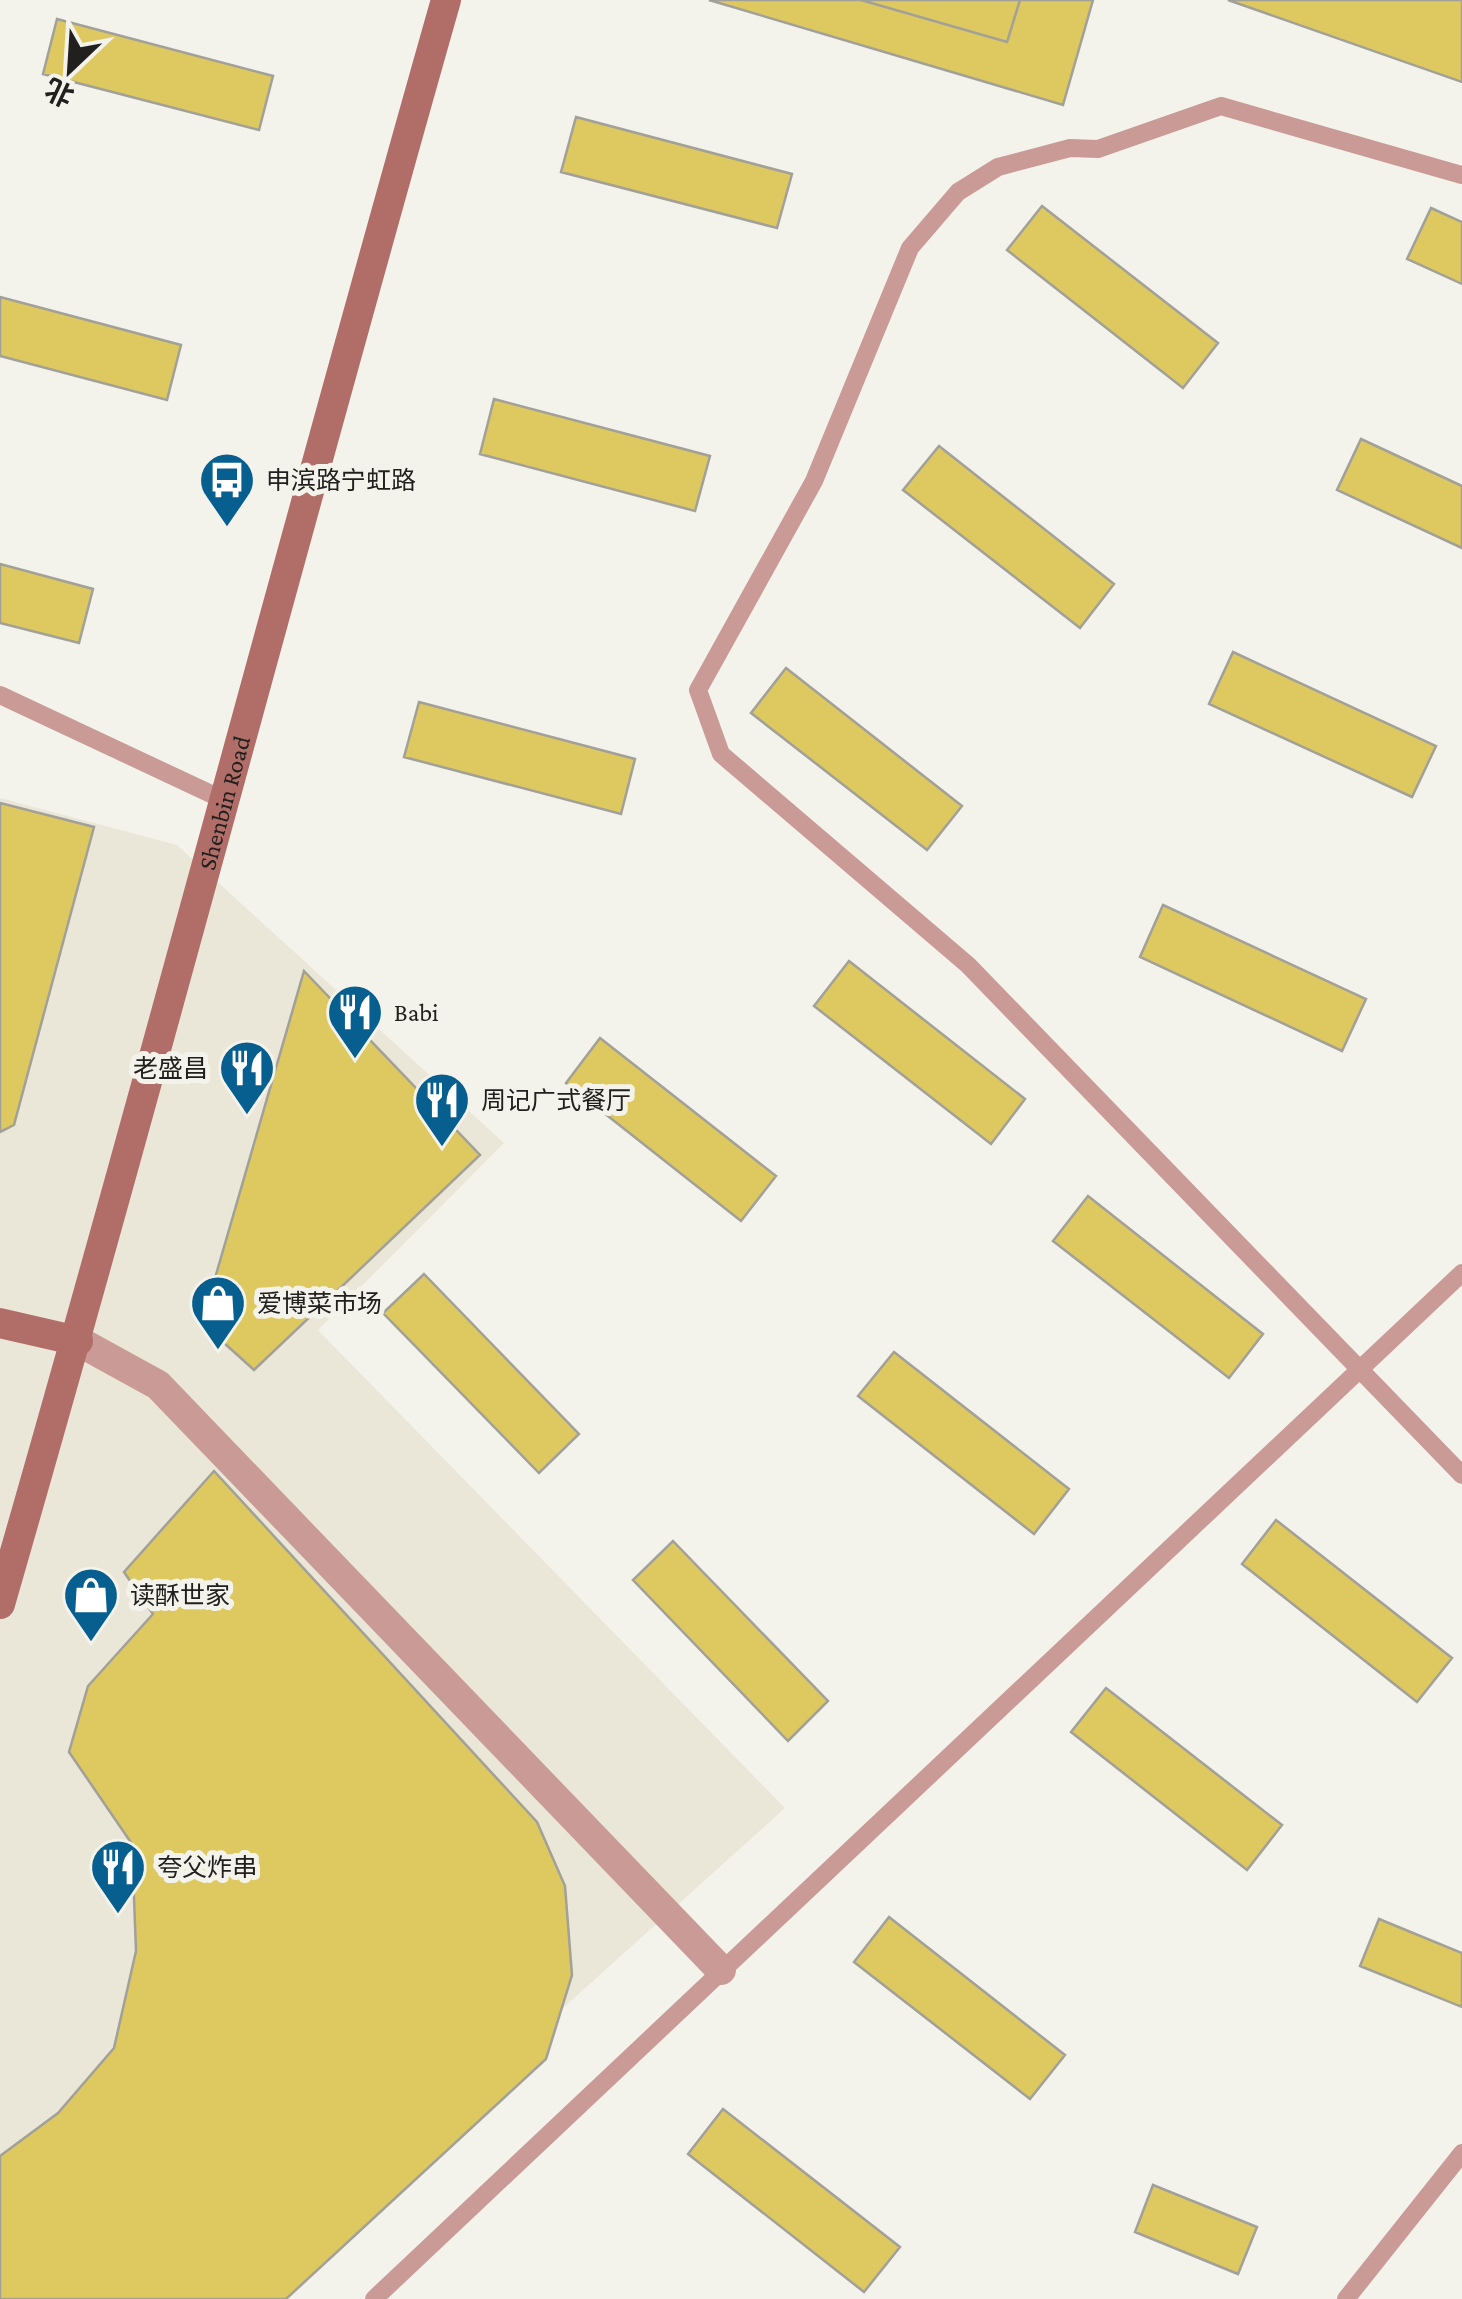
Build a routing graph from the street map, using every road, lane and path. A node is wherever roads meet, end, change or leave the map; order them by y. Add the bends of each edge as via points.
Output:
1 (446, 0) edge
2 (1462, 176) edge
3 (0, 695) edge
4 (226, 801) junction
5 (1462, 1272) edge
6 (0, 1322) edge
7 (78, 1341) junction
8 (1360, 1367) junction
9 (1462, 1475) edge
10 (0, 1604) edge
11 (721, 1970) junction
12 (1462, 2153) edge
13 (374, 2299) edge
14 (1346, 2299) edge

1 - 4 main road, Shenbin Road via 288,553
2 - 8 lane via 1221,106 1098,148 1070,148 998,168 958,192 910,248 814,481 698,690 721,754 968,966
3 - 4 lane
4 - 7 main road, Shenbin Road
5 - 8 lane
6 - 7 main road
7 - 10 main road, Shenbin Road
7 - 11 street via 158,1385
8 - 9 lane
8 - 11 lane
11 - 13 lane
12 - 14 lane

